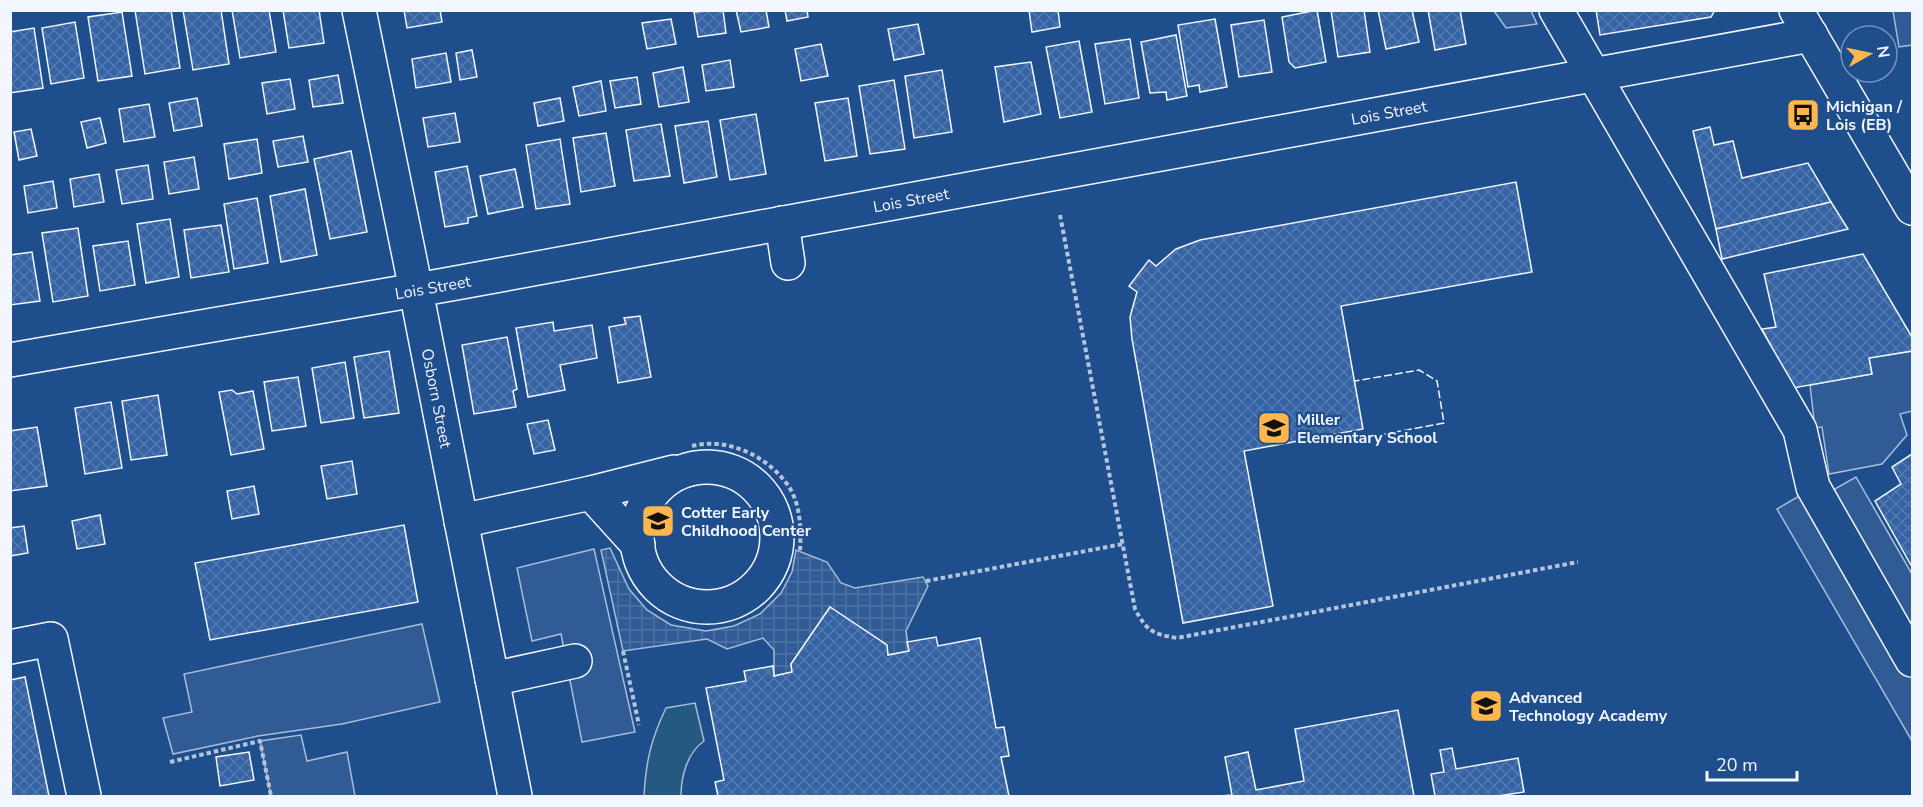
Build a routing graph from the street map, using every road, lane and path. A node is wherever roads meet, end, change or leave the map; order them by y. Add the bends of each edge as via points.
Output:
1 (359, 10) edge
2 (1556, 10) edge
3 (1806, 19) edge
4 (1594, 75) junction
5 (1908, 194) edge
6 (1060, 215) dead end
7 (782, 223) junction
8 (788, 263) dead end
9 (416, 289) junction
10 (10, 360) edge
11 (690, 468) junction
12 (591, 494) junction
13 (461, 521) junction
14 (1123, 544) junction
15 (638, 545) junction
16 (1578, 562) dead end
17 (926, 582) dead end
18 (10, 647) edge
19 (623, 651) dead end
20 (1912, 660) edge
21 (575, 661) dead end
22 (492, 679) junction
23 (639, 725) dead end
24 (170, 762) dead end
25 (514, 791) edge
26 (84, 796) edge
27 (271, 796) edge

1 - 9 street, Osborn Street
2 - 4 street
3 - 4 street, Lois Street
3 - 5 street
4 - 7 street, Lois Street
4 - 20 street via 1800,430 1813,487
6 - 14 path
7 - 8 street
7 - 9 street, Lois Street
9 - 10 street, Lois Street
9 - 13 street, Osborn Street
11 - 12 street
11 - 15 street via 669,477 651,492 640,513
11 - 15 street via 713,466 736,472 755,485 769,503 777,525 776,549 769,571 754,589 735,602 712,608 689,605 668,596 651,580
12 - 13 street
12 - 15 street
13 - 22 street, Osborn Street
14 - 16 path via 1135,609 1145,628 1177,638
14 - 17 path
18 - 26 street via 51,639
19 - 23 path
21 - 22 street
22 - 25 street, Osborn Street
24 - 27 path via 260,741

